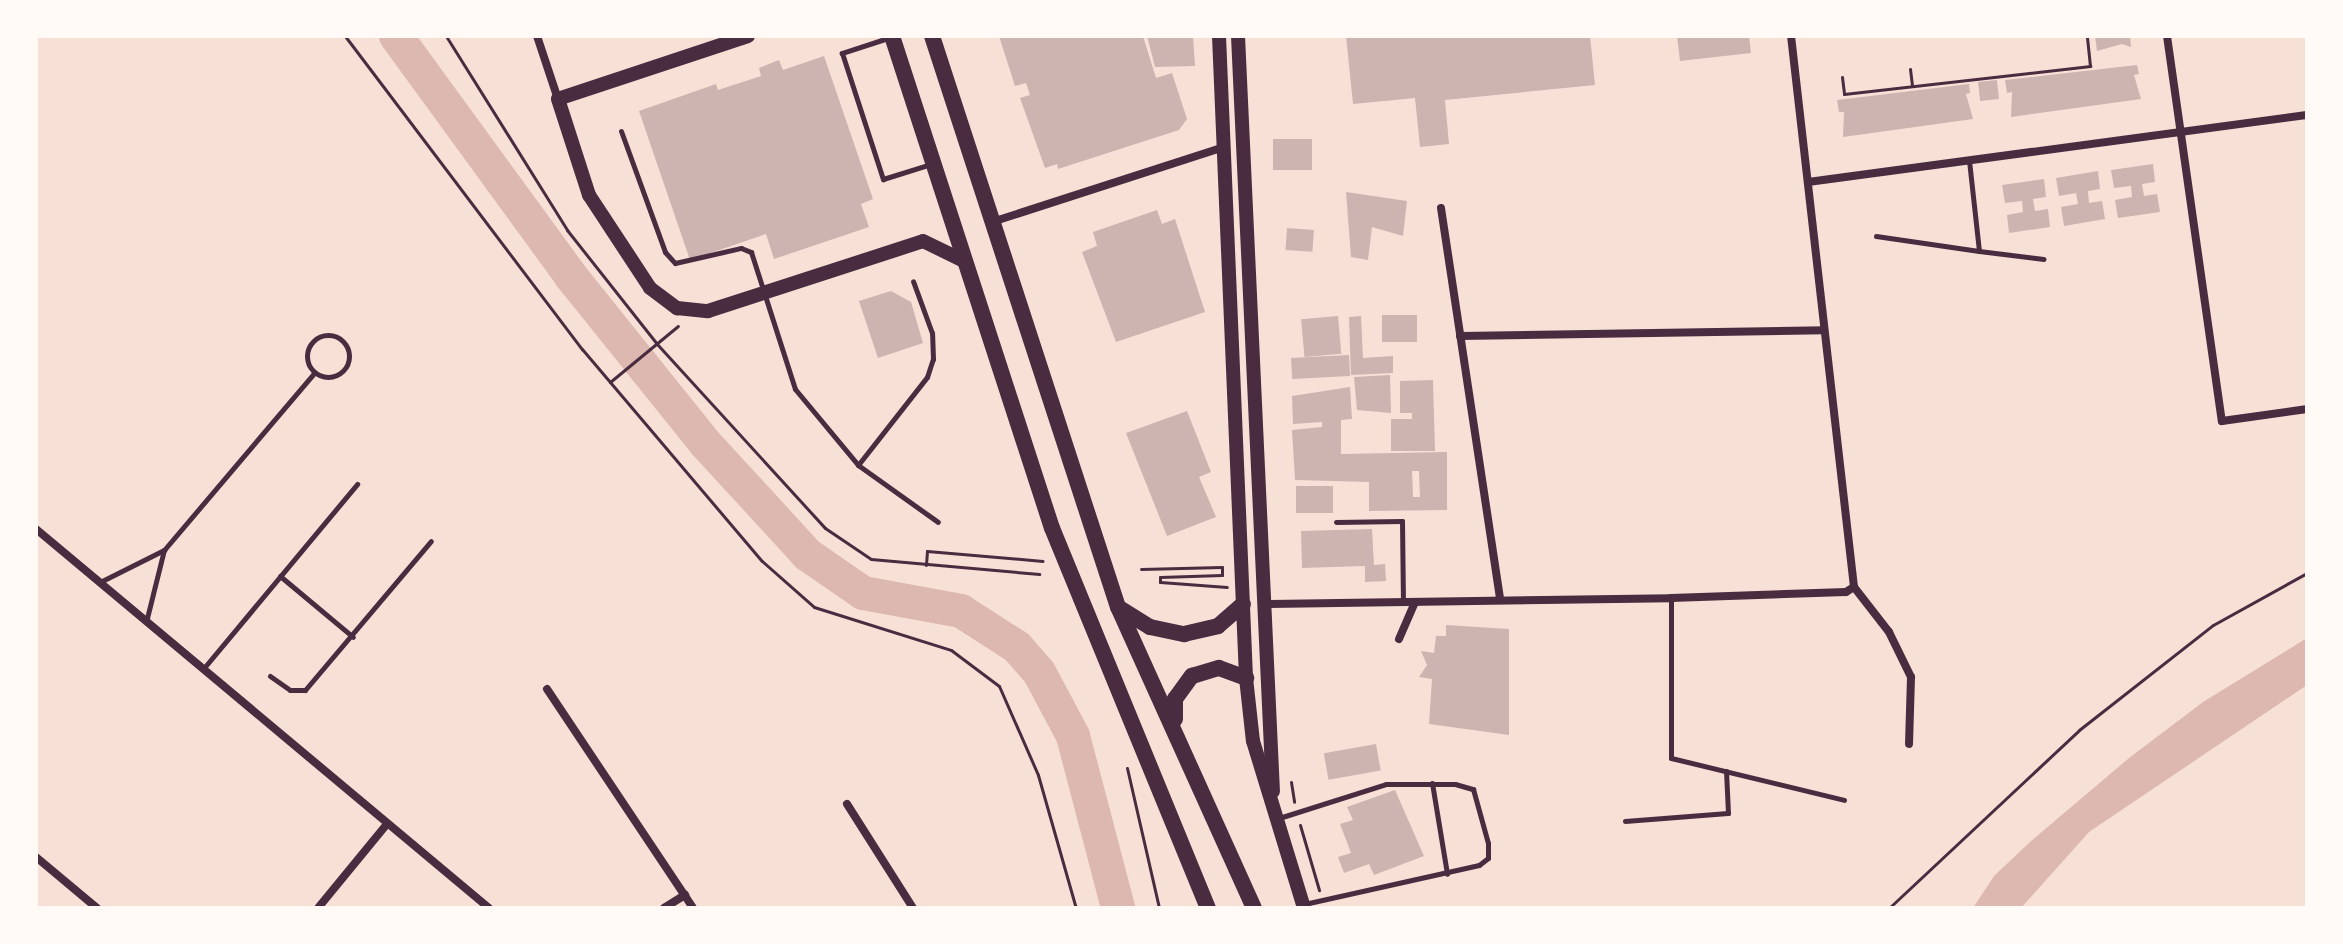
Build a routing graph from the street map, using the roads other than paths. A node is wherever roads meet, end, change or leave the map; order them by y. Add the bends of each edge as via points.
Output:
1 (537, 36) edge
2 (748, 36) edge
3 (892, 36) edge
4 (932, 36) edge
5 (1219, 36) edge
6 (1238, 36) edge
7 (1791, 36) edge
8 (2167, 36) edge
9 (558, 99) junction
10 (2307, 115) edge
11 (621, 131) dead end
12 (2181, 132) junction
13 (1225, 147) junction
14 (1969, 160) junction
15 (934, 163) junction
16 (1808, 182) junction
17 (1441, 208) dead end
18 (992, 222) junction
19 (1876, 236) dead end
20 (1979, 251) junction
21 (2044, 259) dead end
22 (964, 261) junction
23 (913, 281) dead end
24 (765, 293) junction
25 (1824, 330) junction
26 (1460, 336) junction
27 (314, 373) junction
28 (2307, 409) edge
29 (858, 465) junction
30 (357, 484) dead end
31 (938, 522) dead end
32 (1336, 522) dead end
33 (36, 529) edge
34 (431, 541) dead end
35 (164, 550) junction
36 (280, 576) junction
37 (99, 583) junction
38 (1856, 584) junction
39 (1671, 598) junction
40 (1500, 600) junction
41 (1403, 602) junction
42 (1415, 602) junction
43 (1243, 604) junction
44 (1263, 604) junction
45 (1118, 607) junction
46 (146, 622) junction
47 (353, 637) junction
48 (1399, 639) dead end
49 (203, 669) junction
50 (270, 676) dead end
51 (1267, 677) junction
52 (1246, 678) junction
53 (547, 689) dead end
54 (1177, 728) junction
55 (1909, 744) dead end
56 (1726, 771) junction
57 (1432, 783) junction
58 (1844, 800) dead end
59 (847, 804) dead end
60 (1275, 814) junction
61 (1625, 821) dead end
62 (387, 824) junction
63 (36, 857) edge
64 (1447, 874) junction
65 (685, 895) junction
66 (1304, 906) edge
67 (97, 908) edge
68 (318, 908) edge
69 (489, 908) edge
70 (664, 908) edge
71 (693, 908) edge
72 (913, 908) edge
73 (1208, 908) edge
74 (1254, 908) edge

1 - 9 street
2 - 9 main road
3 - 15 highway
3 - 15 lane via 842,53 883,179
4 - 18 highway
5 - 13 main road
6 - 44 main road
7 - 16 street
8 - 12 street
9 - 24 main road via 600,216 656,293 677,308 694,311
10 - 12 street
11 - 24 lane via 665,252 675,263 741,248 751,252
12 - 14 street
12 - 28 street via 2222,421
13 - 18 street
13 - 43 main road
14 - 16 street
14 - 20 lane
15 - 22 highway
16 - 25 street
17 - 26 street
18 - 45 highway
19 - 20 lane
20 - 21 lane
22 - 24 main road via 923,241
22 - 73 highway via 1076,592
23 - 29 lane via 932,333 933,359 927,377
24 - 29 lane via 795,389
25 - 26 street
25 - 38 street
26 - 40 street
27 - 27 lane via 334,377 348,363 345,344 337,337 327,335 310,345 308,365
27 - 35 lane
29 - 31 lane
30 - 36 lane
32 - 41 lane via 1402,521
33 - 37 street
34 - 47 lane
35 - 37 lane
35 - 46 lane
36 - 47 lane
36 - 49 lane
37 - 46 street
38 - 39 street via 1846,592
38 - 55 street via 1911,677
39 - 40 street
39 - 56 lane via 1671,758
40 - 42 street
41 - 42 street
41 - 44 street
42 - 48 street
43 - 45 highway via 1218,626 1184,634 1150,627
43 - 52 main road
44 - 51 main road
45 - 54 highway
46 - 49 street
47 - 50 lane via 305,690 290,690
49 - 62 street
51 - 52 main road
51 - 60 main road
52 - 54 highway via 1219,668 1192,676 1175,699
52 - 60 main road via 1253,741
53 - 65 street
54 - 74 highway
56 - 58 lane
56 - 61 lane via 1728,813
57 - 60 lane via 1386,784 1296,813
57 - 64 lane
57 - 64 lane via 1473,789 1488,843 1488,858 1479,865
59 - 72 street
60 - 66 main road
62 - 68 street
62 - 69 street
63 - 67 street
64 - 66 lane
65 - 70 street
65 - 71 street

